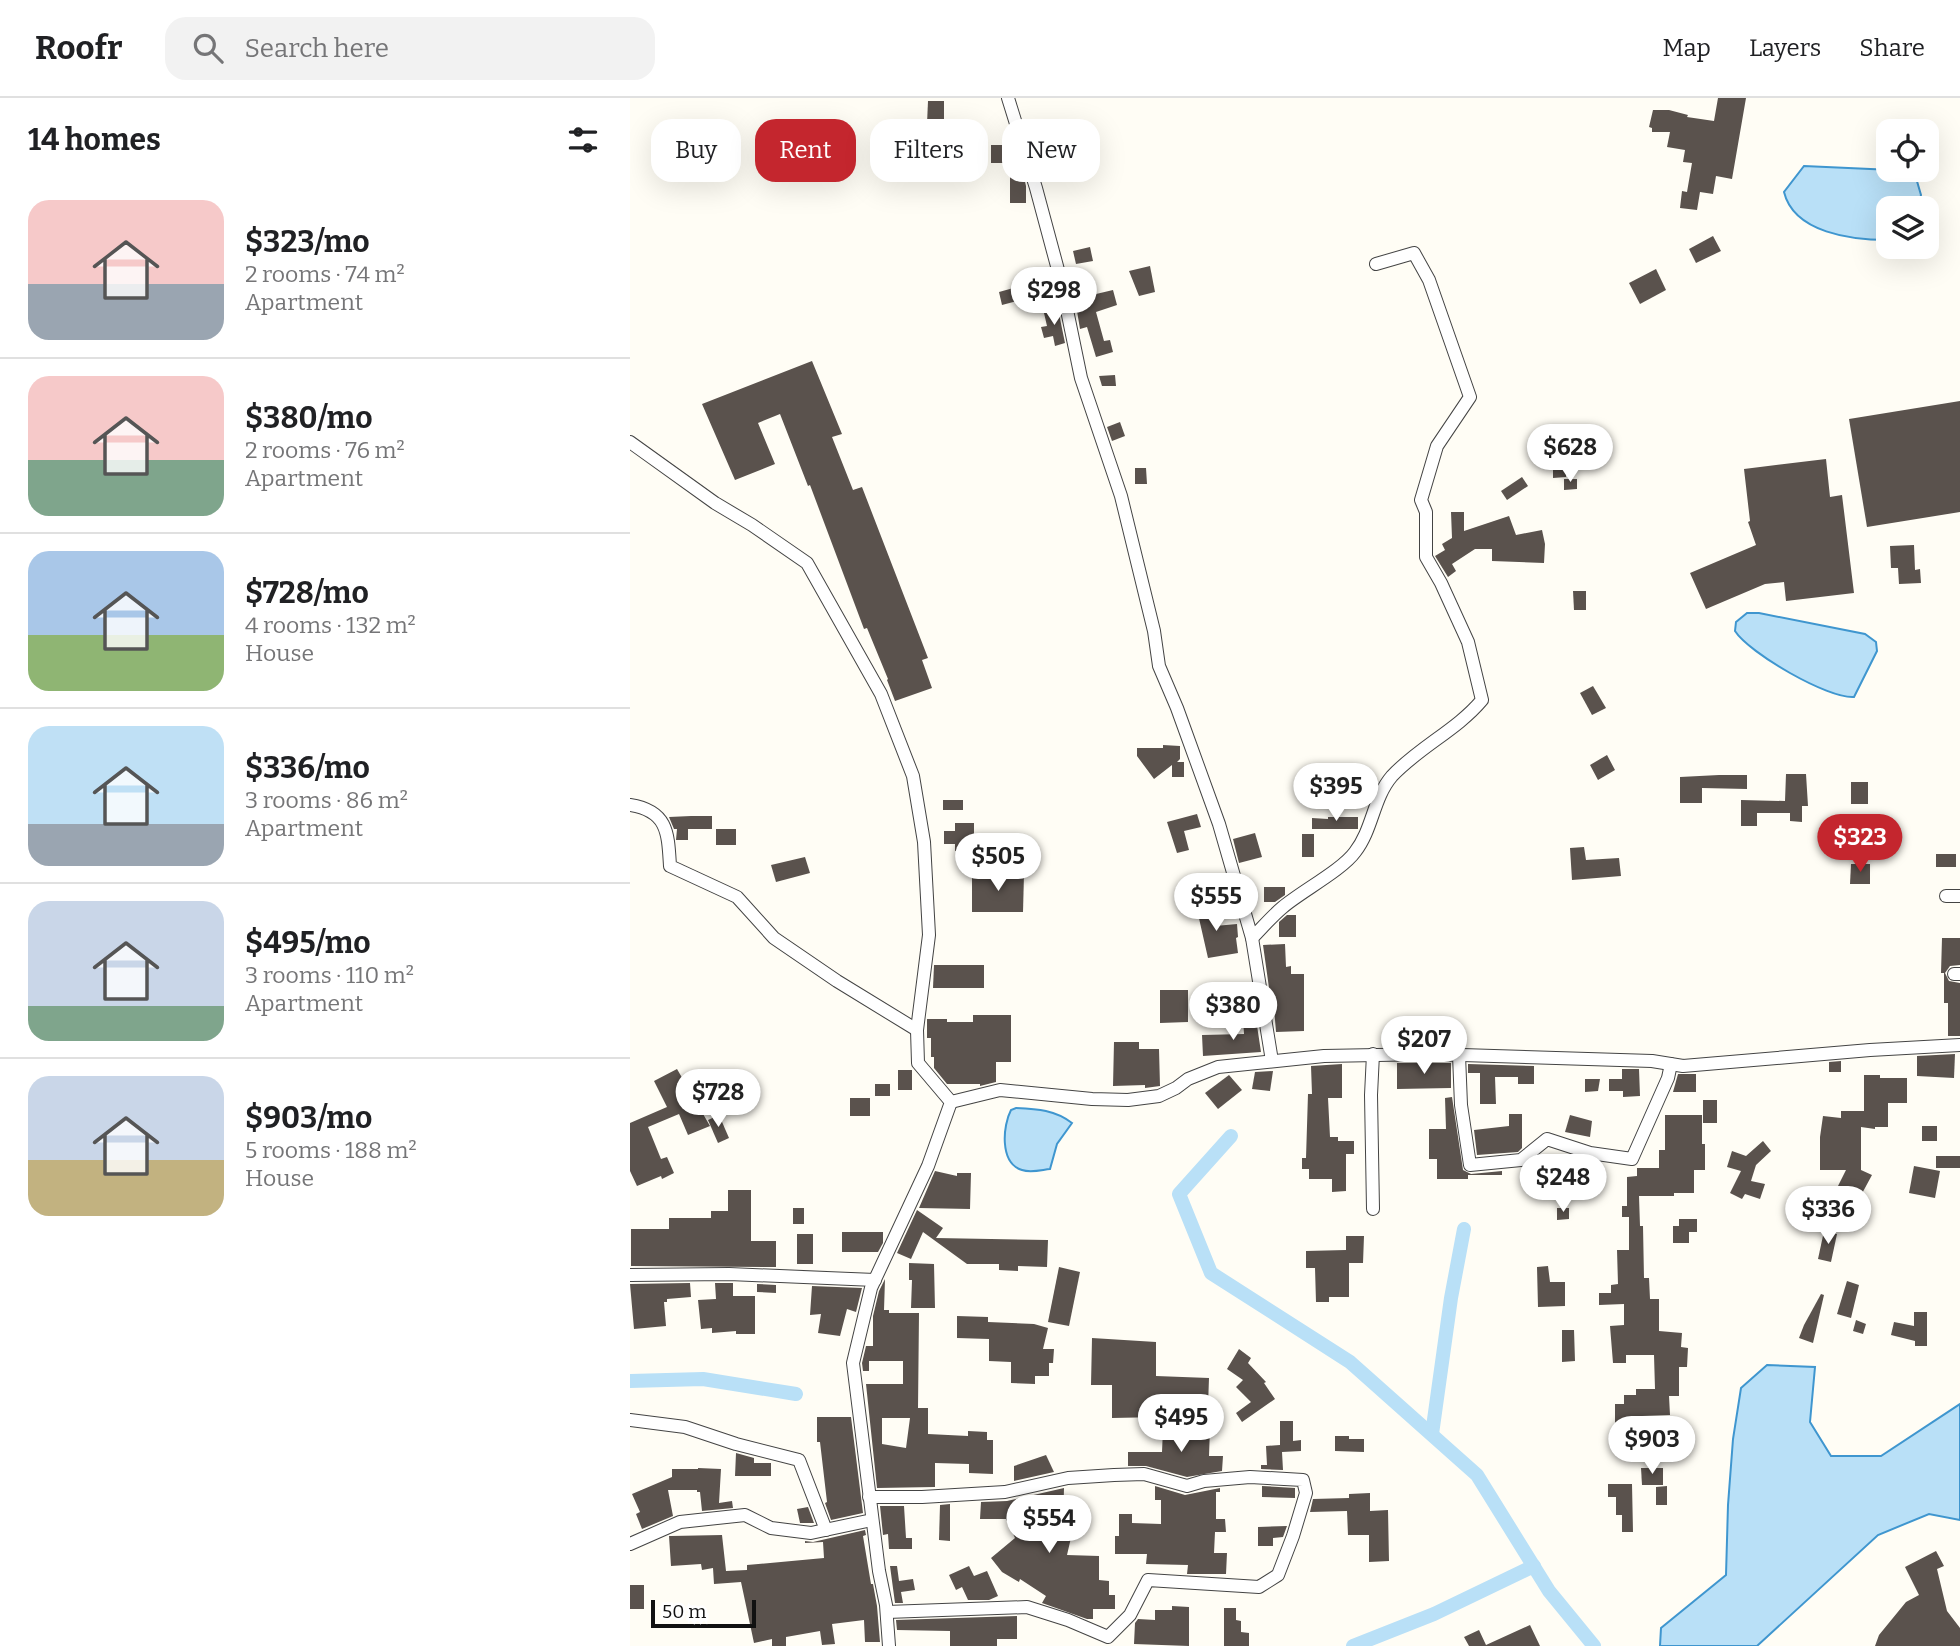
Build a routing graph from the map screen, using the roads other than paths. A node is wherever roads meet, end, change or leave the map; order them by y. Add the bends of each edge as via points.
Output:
1 (1008, 98) edge
2 (1376, 264) dead end
3 (630, 442) edge
4 (630, 805) edge
5 (1946, 896) dead end
6 (1960, 897) edge
7 (1252, 937) junction
8 (917, 1030) junction
9 (1960, 1045) edge
10 (1373, 1054) junction
11 (1459, 1055) junction
12 (1272, 1061) junction
13 (1671, 1064) junction
14 (951, 1101) junction
15 (1373, 1209) dead end
16 (630, 1275) edge
17 (875, 1280) junction
18 (630, 1420) edge
19 (869, 1497) junction
20 (872, 1520) junction
21 (826, 1530) junction
22 (630, 1545) edge
23 (887, 1612) junction
24 (889, 1646) edge

1 - 7 street via 1061,281 1081,378 1121,496 1159,666 1219,824
2 - 7 street via 1414,253 1429,280 1470,397 1437,446 1421,500 1426,512 1426,557 1468,642 1482,700 1391,778 1377,802 1367,836 1353,856 1282,908
3 - 8 street via 807,563 881,694 913,776 924,842 929,936
4 - 8 street via 658,815 668,834 670,866 737,897 774,938
5 - 6 street
7 - 12 street
8 - 14 street via 918,1063
9 - 13 street
10 - 11 street
10 - 12 street
10 - 15 street
11 - 13 street
11 - 13 street via 1470,1165 1521,1160 1547,1139 1590,1153 1632,1159
12 - 14 street via 1218,1067 1158,1096 1128,1100 1000,1090
14 - 17 street via 928,1166
16 - 17 street
17 - 19 street via 853,1363
18 - 21 street via 685,1427 799,1460
19 - 20 street
19 - 23 street via 1005,1492 1068,1478 1144,1474 1187,1486 1250,1477 1303,1480 1306,1493 1278,1575 1259,1587 1148,1580 1129,1615 1108,1637 1027,1607
20 - 21 street
20 - 23 street
21 - 22 street via 811,1533 771,1528 745,1515 680,1522
23 - 24 street

